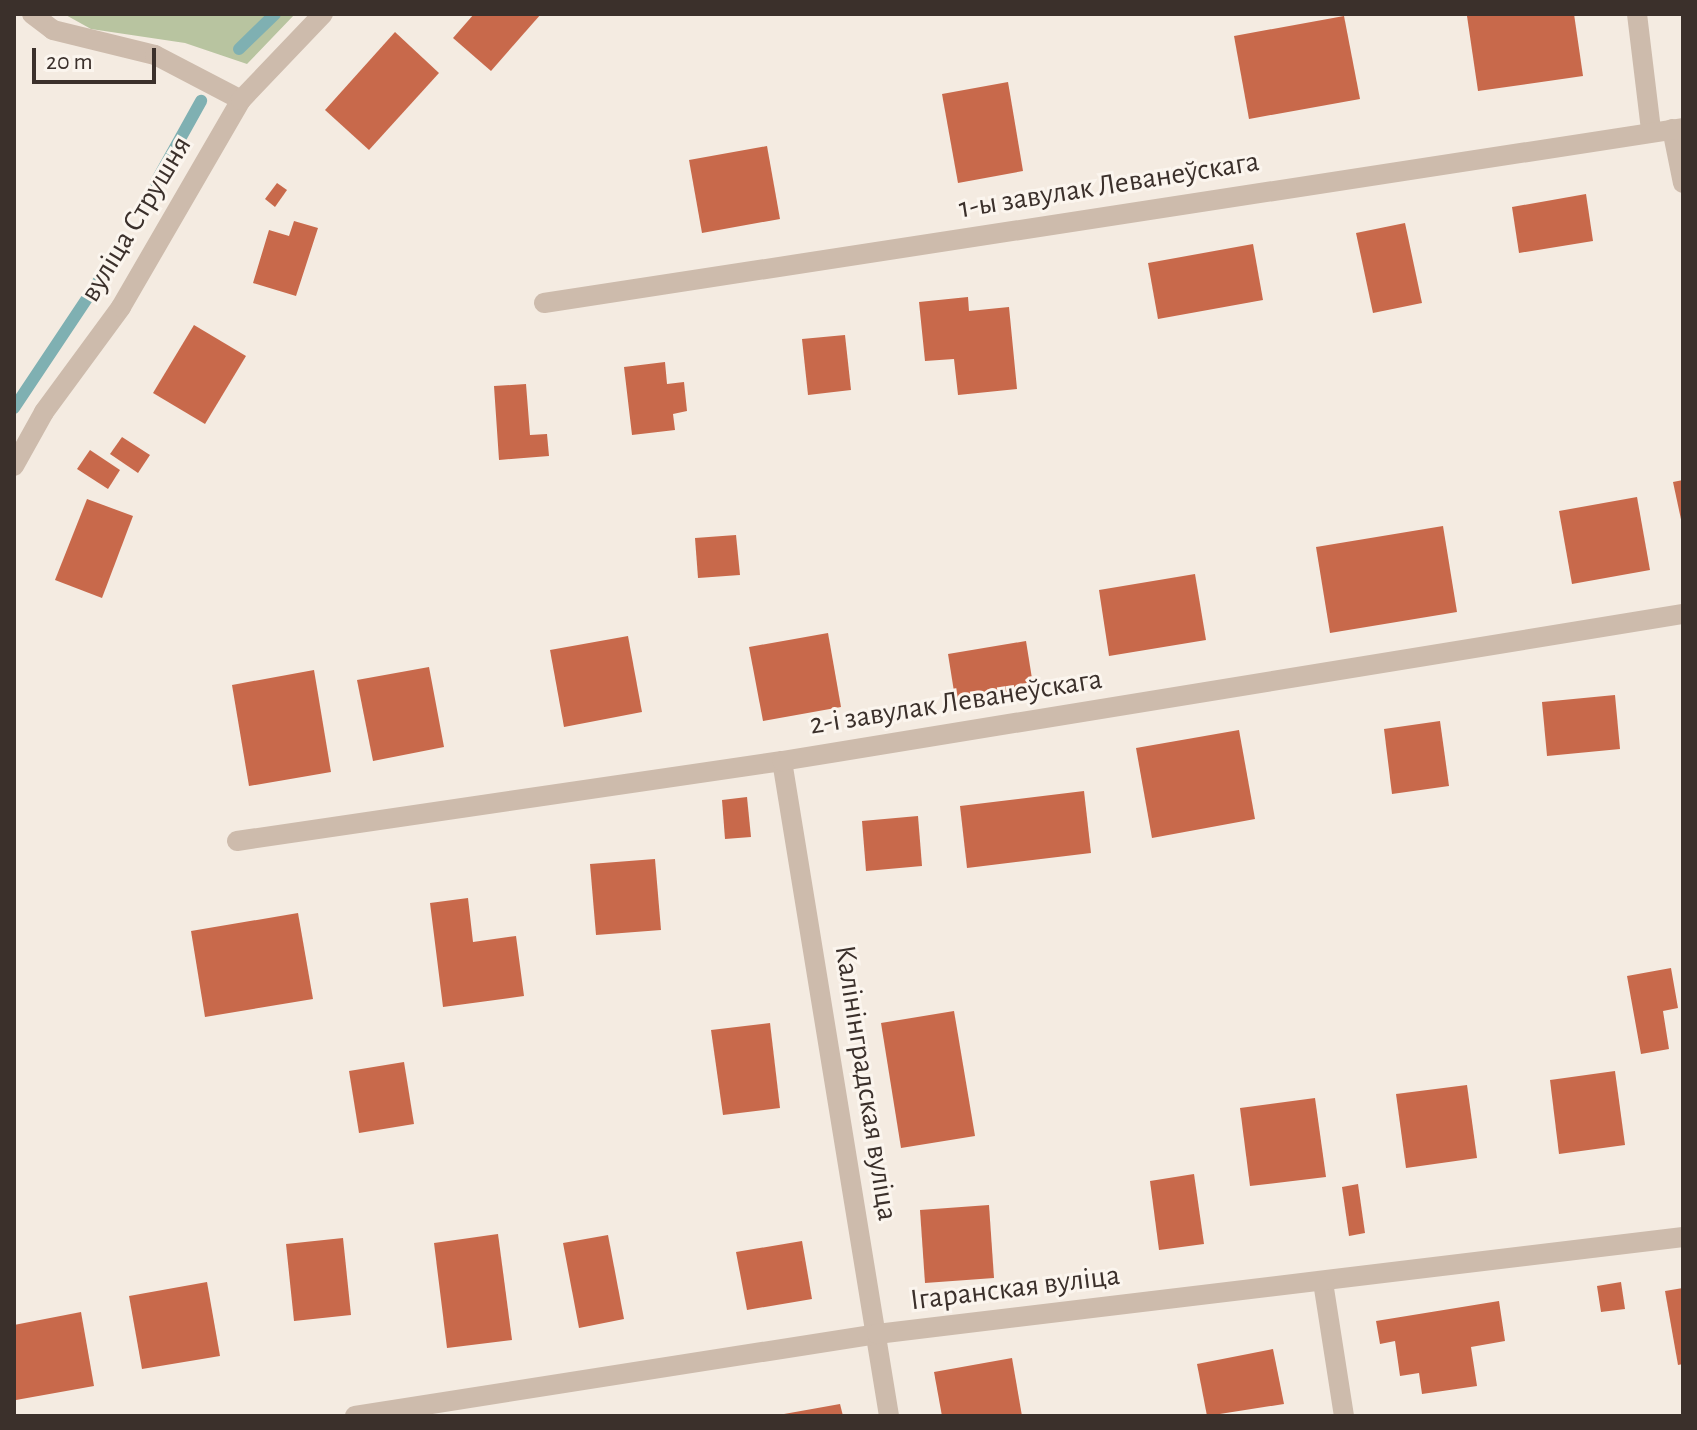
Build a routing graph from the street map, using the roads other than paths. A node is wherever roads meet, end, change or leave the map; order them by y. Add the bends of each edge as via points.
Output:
1 (32, 14) edge
2 (323, 14) edge
3 (1637, 14) edge
4 (241, 100) junction
5 (1669, 129) edge
6 (1683, 183) edge
7 (544, 303) dead end
8 (14, 466) edge
9 (1683, 614) edge
10 (782, 761) junction
11 (237, 841) dead end
12 (1683, 1237) edge
13 (1323, 1282) junction
14 (877, 1334) junction
15 (355, 1416) edge
16 (889, 1416) edge
17 (1344, 1416) edge

1 - 4 street via 53,30 155,55
2 - 4 street, вуліца Струшня
3 - 5 street
4 - 8 street, вуліца Струшня via 121,307 44,412
5 - 6 street
5 - 7 street, 1-ы завулак Леванеўскага
9 - 10 street, 2-і завулак Леванеўскага
10 - 11 street, 2-і завулак Леванеўскага
10 - 14 street, Калінінградская вуліца
12 - 13 street, Ігаранская вуліца
13 - 14 street, Ігаранская вуліца
13 - 17 street
14 - 15 street, Ігаранская вуліца
14 - 16 street, Калінінградская вуліца

